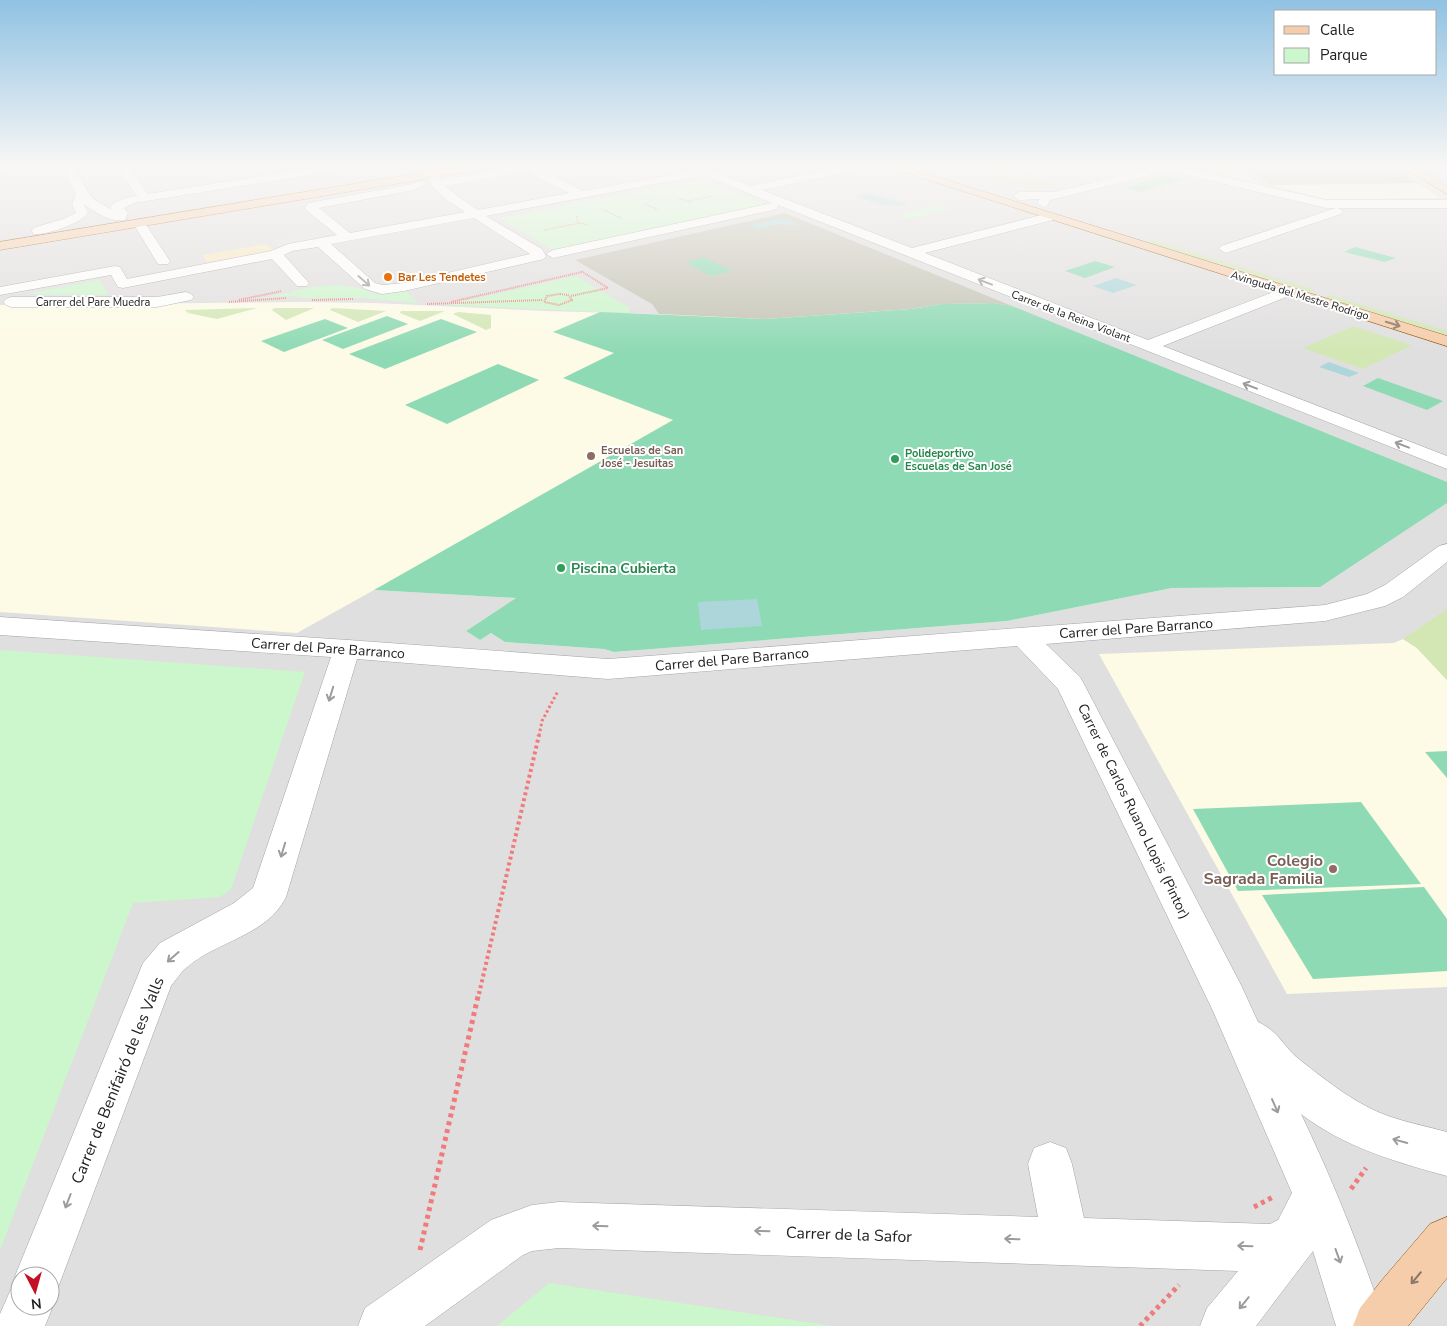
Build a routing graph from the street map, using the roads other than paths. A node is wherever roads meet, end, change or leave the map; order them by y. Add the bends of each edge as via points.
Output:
1 (42, 230) edge
2 (45, 230) edge
3 (74, 230) edge
4 (97, 230) edge
5 (143, 230) edge
6 (338, 230) edge
7 (392, 230) edge
8 (501, 230) edge
9 (664, 230) edge
10 (852, 230) edge
11 (999, 230) edge
12 (1091, 230) edge
13 (1131, 230) edge
14 (1280, 230) edge
15 (38, 231) junction
16 (0, 237) edge
17 (348, 238) junction
18 (0, 242) edge
19 (322, 243) junction
20 (0, 246) edge
21 (1226, 249) dead end
22 (910, 253) junction
23 (275, 254) junction
24 (554, 254) road end
25 (163, 261) junction
26 (185, 262) dead end
27 (148, 269) dead end
28 (302, 283) dead end
29 (0, 291) edge
30 (1289, 291) junction
31 (186, 297) dead end
32 (1355, 298) dead end
33 (0, 302) edge
34 (1447, 341) edge
35 (1147, 346) junction
36 (1447, 463) edge
37 (1447, 552) edge
38 (0, 626) edge
39 (1024, 637) junction
40 (348, 649) junction
41 (1227, 998) junction
42 (1447, 1154) edge
43 (1050, 1164) dead end
44 (1329, 1192) junction
45 (1295, 1237) junction
46 (1066, 1241) junction
47 (1447, 1241) edge
48 (43, 1266) edge
49 (383, 1326) edge
50 (1225, 1326) edge
51 (1361, 1326) edge
52 (1378, 1326) edge

1 - 15 street
2 - 15 main road
3 - 18 main road
4 - 20 main road
5 - 25 street
6 - 17 street
7 - 17 street
19 -> 8 street via 370,286 382,290 539,256
9 - 24 street
10 - 22 street, Carrer de la Reina Violant
11 - 22 street
12 - 30 main road, Avinguda del Mestre Rodrigo
13 - 32 main road, Avinguda del Mestre Rodrigo
14 - 21 street
15 - 16 main road
17 - 19 street
19 - 23 street via 288,248
35 -> 22 street, Carrer de la Reina Violant
23 - 28 street
23 - 29 street via 226,263 126,290 115,270
25 - 26 street
25 - 27 street
30 -> 34 main road, Avinguda del Mestre Rodrigo
30 - 35 street
31 - 33 street, Carrer del Pare Muedra via 157,302
36 -> 35 street, Carrer de la Reina Violant
37 - 39 street, Carrer del Pare Barranco via 1394,591 1376,600 1325,613
38 - 40 street, Carrer del Pare Barranco
39 - 40 street, Carrer del Pare Barranco via 608,669
39 - 41 street, Carrer de Carlos Ruano Llopis (Pintor) via 1070,684
40 -> 48 street, Carrer de Benifairó de les Valls via 268,897 237,921 172,956 156,976
42 -> 41 street, Carrer de Carlos Ruano Llopis (Pintor) via 1388,1138 1319,1101 1283,1073 1252,1036
41 -> 44 street, Carrer de Carlos Ruano Llopis (Pintor)
43 - 46 street
44 - 45 street via 1307,1216
44 -> 51 street, Carrer de Carlos Ruano Llopis (Pintor) via 1342,1266
45 -> 46 street, Carrer de la Safor via 1271,1248
45 -> 50 street
46 -> 49 street, Carrer de la Safor via 559,1225 532,1228 508,1237
47 -> 52 main road

